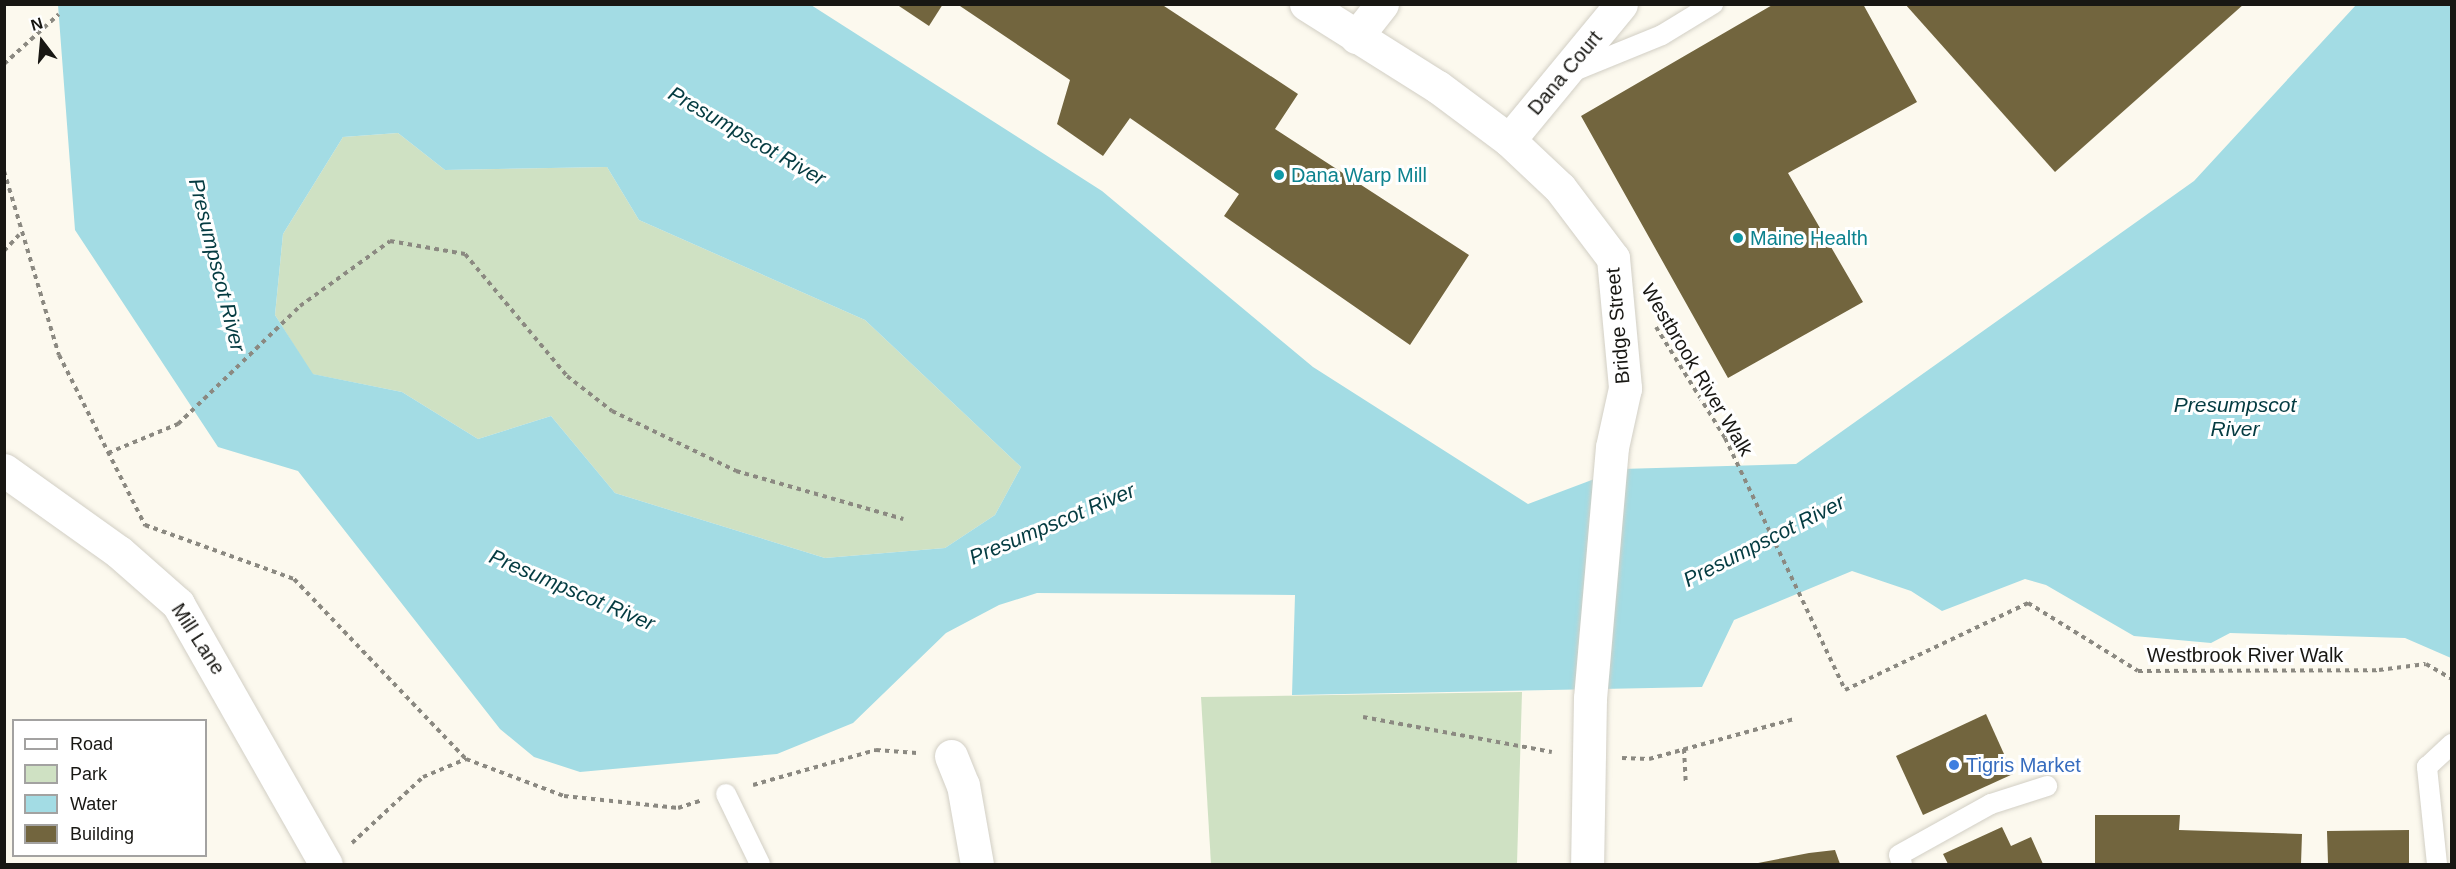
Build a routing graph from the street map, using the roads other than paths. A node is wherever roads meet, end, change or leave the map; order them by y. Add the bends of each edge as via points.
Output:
1 (1306, 4) edge
2 (1382, 4) edge
3 (1621, 4) edge
4 (1713, 4) edge
5 (1356, 37) junction
6 (1567, 74) junction
7 (1509, 140) junction
8 (4, 470) edge
9 (2451, 744) edge
10 (951, 756) road end
11 (2047, 786) dead end
12 (726, 794) road end
13 (336, 857) edge
14 (1901, 860) edge
15 (760, 864) edge
16 (977, 864) edge
17 (1587, 864) edge
18 (2437, 864) edge

1 - 5 street, Bridge Street
2 - 5 street
3 - 6 street, Dana Court
4 - 6 lane via 1662,35
5 - 7 street, Bridge Street
6 - 7 street, Dana Court
7 - 17 street, Bridge Street via 1560,188 1613,258 1625,388 1612,447 1590,698
8 - 13 street, Mill Lane via 119,552 178,604
9 - 18 lane via 2427,767
10 - 16 street via 963,785
11 - 14 lane via 1991,804
12 - 15 lane

